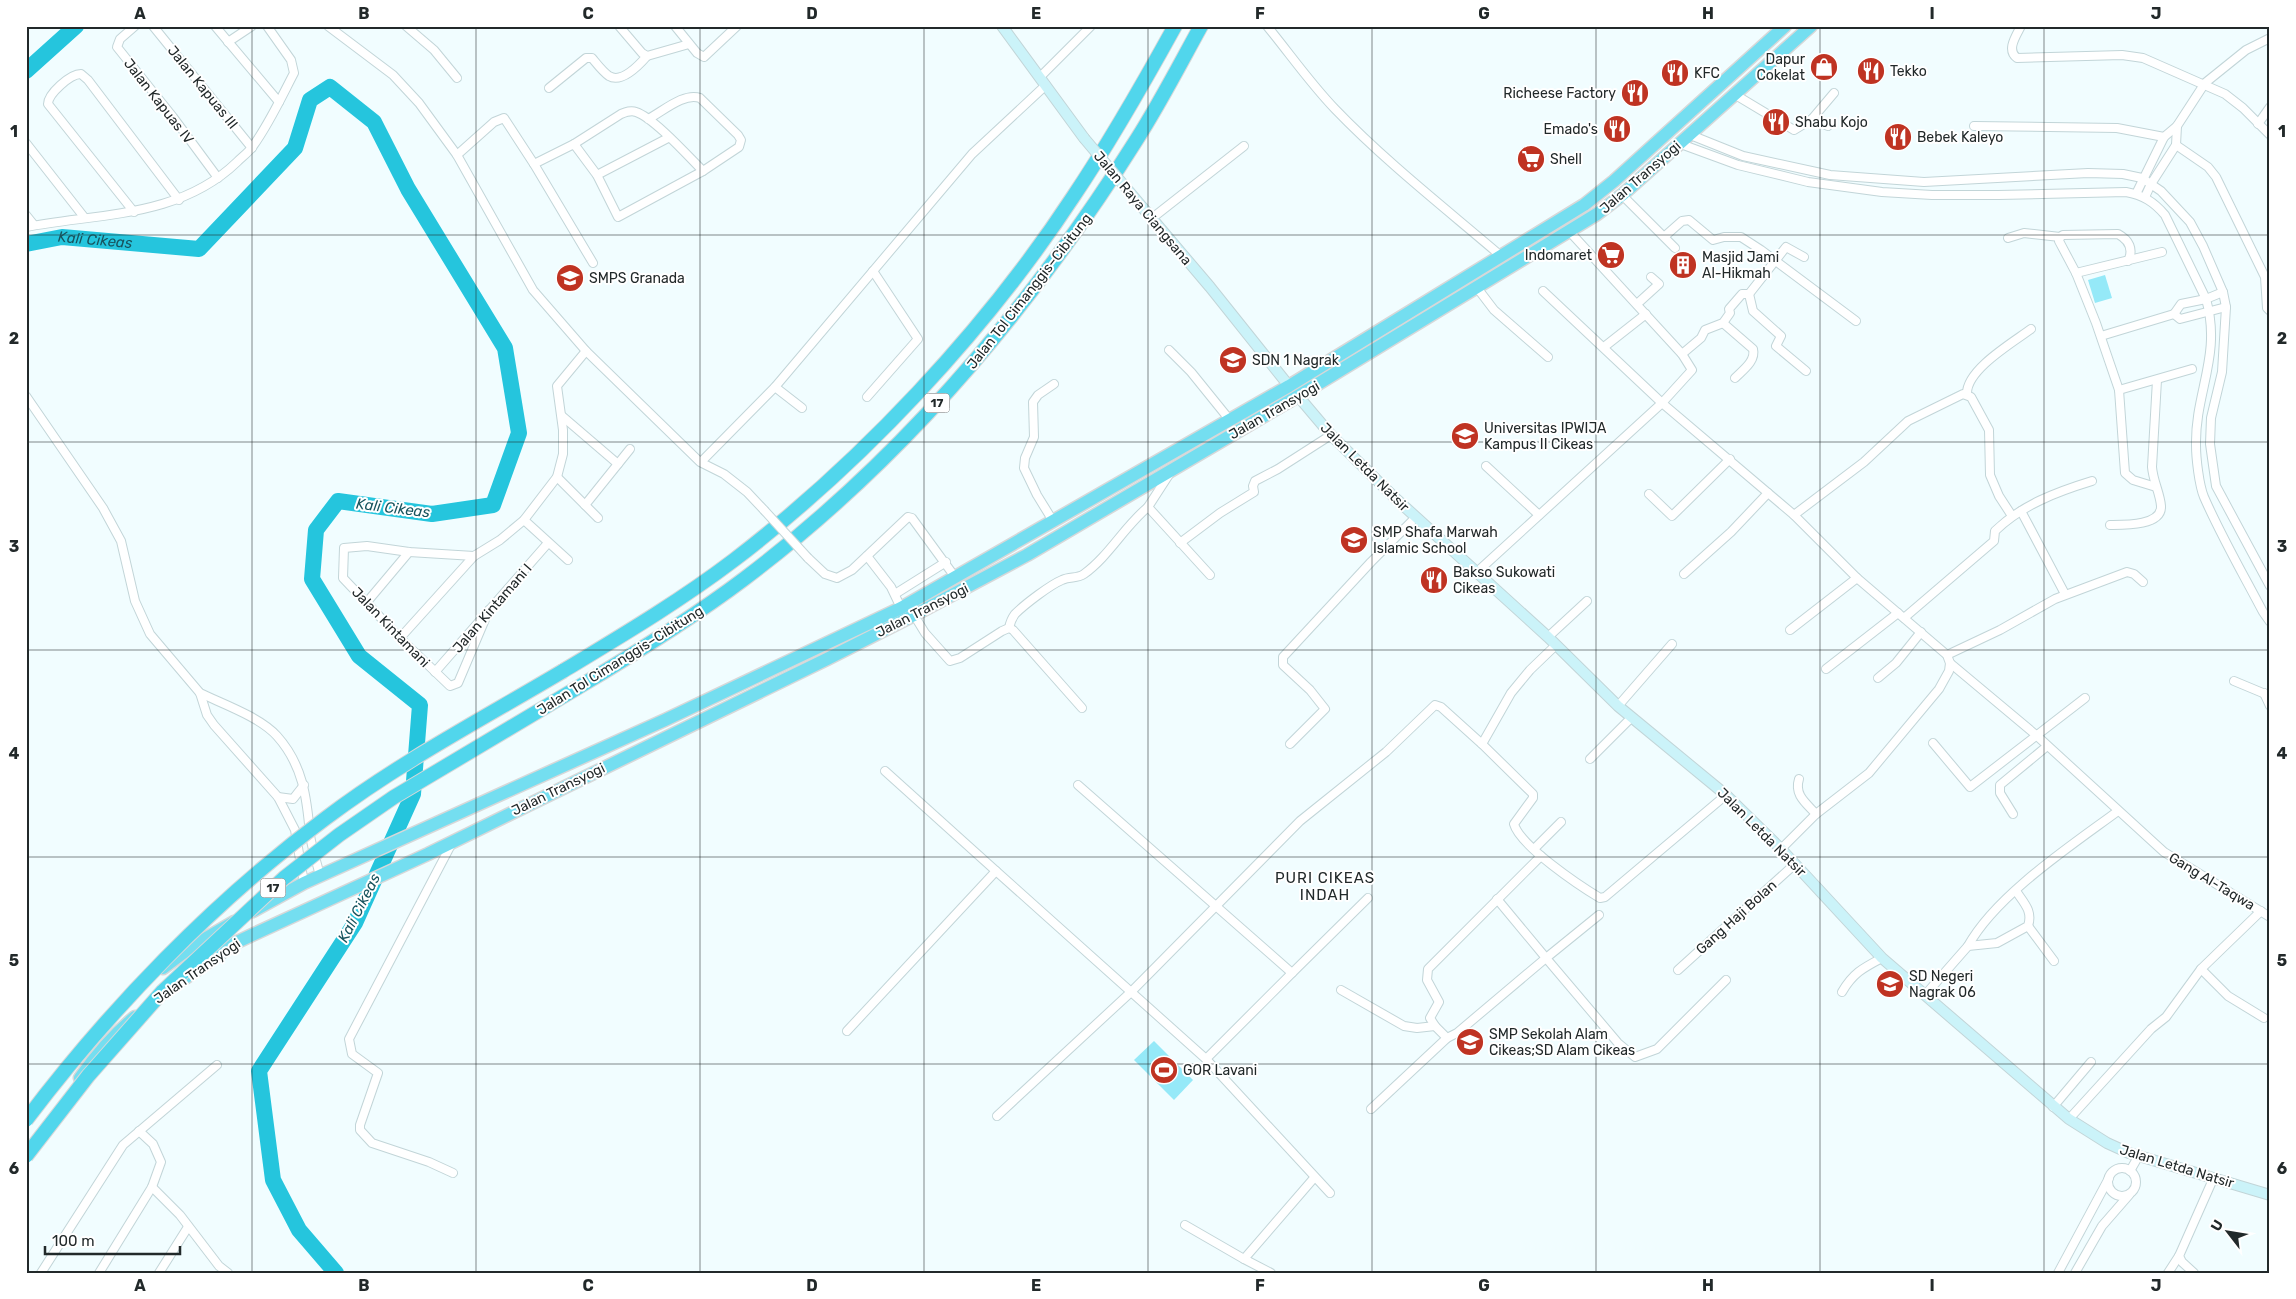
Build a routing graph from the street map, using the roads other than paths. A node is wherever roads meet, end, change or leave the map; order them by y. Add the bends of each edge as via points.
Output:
1 (135, 26) edge
2 (153, 26) edge
3 (215, 26) edge
4 (252, 26) edge
5 (267, 26) edge
6 (328, 26) edge
7 (406, 26) edge
8 (619, 26) edge
9 (674, 26) edge
10 (737, 26) edge
11 (1002, 26) edge
12 (1091, 26) edge
13 (1175, 26) edge
14 (1201, 26) edge
15 (1267, 26) edge
16 (1785, 26) edge
17 (1811, 26) edge
18 (2021, 26) edge
19 (2270, 38) edge
20 (228, 42) junction
21 (689, 44) junction
22 (647, 56) junction
23 (1750, 57) junction
24 (1761, 70) junction
25 (457, 78) dead end
26 (1043, 81) junction
27 (2205, 84) junction
28 (549, 88) dead end
29 (1834, 93) dead end
30 (1734, 94) junction
31 (279, 102) junction
32 (2270, 107) edge
33 (648, 119) junction
34 (1812, 119) junction
35 (2258, 124) junction
36 (1828, 126) dead end
37 (1974, 126) dead end
38 (2177, 126) junction
39 (1688, 134) junction
40 (2270, 135) edge
41 (2164, 137) junction
42 (668, 138) junction
43 (26, 143) edge
44 (1678, 143) junction
45 (574, 144) junction
46 (2176, 145) junction
47 (1244, 146) dead end
48 (252, 148) junction
49 (457, 155) junction
50 (534, 164) junction
51 (703, 171) junction
52 (597, 175) junction
53 (1830, 175) junction
54 (218, 178) junction
55 (2142, 178) junction
56 (2151, 184) junction
57 (1829, 185) junction
58 (2136, 194) junction
59 (1622, 195) junction
60 (2145, 197) junction
61 (179, 200) junction
62 (134, 212) junction
63 (26, 215) edge
64 (84, 217) junction
65 (1151, 219) junction
66 (30, 226) edge
67 (1570, 232) junction
68 (1665, 236) junction
69 (2060, 237) junction
70 (2008, 238) dead end
71 (1675, 248) dead end
72 (2162, 252) dead end
73 (1501, 256) junction
74 (1804, 257) dead end
75 (1776, 261) junction
76 (2128, 261) junction
77 (593, 263) dead end
78 (873, 271) junction
79 (2076, 273) junction
80 (1652, 277) dead end
81 (2267, 280) edge
82 (1478, 289) junction
83 (1543, 290) dead end
84 (2223, 292) junction
85 (1748, 294) junction
86 (2206, 299) junction
87 (1637, 304) junction
88 (2226, 307) junction
89 (2270, 311) edge
90 (2210, 312) junction
91 (1646, 314) junction
92 (2174, 314) junction
93 (1856, 321) dead end
94 (1723, 323) junction
95 (2030, 329) dead end
96 (2101, 336) junction
97 (1604, 347) junction
98 (1168, 350) dead end
99 (586, 351) junction
100 (1682, 354) junction
101 (1548, 357) dead end
102 (2192, 369) dead end
103 (1806, 371) dead end
104 (1735, 378) dead end
105 (2157, 380) junction
106 (1054, 384) dead end
107 (775, 386) junction
108 (1289, 386) junction
109 (2119, 390) junction
110 (1967, 394) junction
111 (26, 396) edge
112 (1298, 396) junction
113 (867, 397) dead end
114 (1662, 403) junction
115 (802, 408) dead end
116 (562, 416) junction
117 (1229, 419) junction
118 (1331, 435) junction
119 (630, 449) dead end
120 (1730, 459) junction
121 (701, 462) junction
122 (618, 464) junction
123 (1486, 466) dead end
124 (1172, 470) junction
125 (557, 477) junction
126 (2092, 481) dead end
127 (2156, 487) junction
128 (1768, 493) junction
129 (1650, 494) dead end
130 (585, 505) junction
131 (1148, 507) junction
132 (2021, 511) junction
133 (1539, 515) junction
134 (1794, 515) junction
135 (2012, 516) junction
136 (1416, 517) junction
137 (598, 518) dead end
138 (2233, 519) junction
139 (524, 520) junction
140 (1053, 520) junction
141 (2110, 525) dead end
142 (2220, 527) junction
143 (1018, 542) junction
144 (548, 543) junction
145 (1180, 543) junction
146 (409, 552) junction
147 (1027, 555) junction
148 (474, 556) junction
149 (866, 556) junction
150 (568, 560) dead end
151 (946, 562) junction
152 (1477, 572) junction
153 (1684, 574) dead end
154 (1210, 575) dead end
155 (955, 577) junction
156 (1857, 578) junction
157 (2143, 582) dead end
158 (2270, 586) edge
159 (895, 594) junction
160 (2065, 594) junction
161 (1587, 601) dead end
162 (367, 602) junction
163 (901, 608) junction
164 (489, 610) junction
165 (914, 615) junction
166 (1901, 615) junction
167 (2270, 622) edge
168 (1008, 628) junction
169 (1790, 630) dead end
170 (1920, 632) junction
171 (400, 638) junction
172 (1552, 641) junction
173 (1672, 644) dead end
174 (1949, 659) junction
175 (1826, 669) dead end
176 (435, 672) junction
177 (1878, 678) dead end
178 (2234, 681) dead end
179 (200, 693) junction
180 (2267, 694) edge
181 (2085, 698) dead end
182 (1618, 706) junction
183 (2270, 706) edge
184 (1082, 708) dead end
185 (1631, 718) junction
186 (2036, 736) junction
187 (1933, 743) dead end
188 (1290, 744) dead end
189 (1482, 744) junction
190 (2046, 747) junction
191 (1590, 759) dead end
192 (884, 771) dead end
193 (1799, 779) dead end
194 (304, 785) junction
195 (1078, 785) dead end
196 (1726, 795) junction
197 (278, 797) junction
198 (2118, 810) junction
199 (1816, 814) junction
200 (2013, 814) dead end
201 (1561, 822) dead end
202 (453, 841) junction
203 (1534, 849) junction
204 (1781, 850) junction
205 (1541, 856) junction
206 (1795, 864) junction
207 (996, 871) junction
208 (326, 874) junction
209 (304, 883) junction
210 (2016, 891) junction
211 (1368, 898) dead end
212 (1496, 899) junction
213 (1215, 907) junction
214 (2261, 911) junction
215 (1598, 915) dead end
216 (2270, 917) edge
217 (2028, 926) junction
218 (1968, 946) junction
219 (1546, 958) junction
220 (1882, 958) junction
221 (2054, 961) dead end
222 (2201, 969) junction
223 (1678, 970) dead end
224 (1292, 973) junction
225 (1726, 980) dead end
226 (1342, 990) dead end
227 (1131, 992) junction
228 (1842, 992) dead end
229 (1925, 995) junction
230 (2264, 1018) dead end
231 (1435, 1026) junction
232 (847, 1031) dead end
233 (1447, 1038) junction
234 (1206, 1059) junction
235 (2091, 1062) dead end
236 (217, 1065) dead end
237 (2053, 1107) junction
238 (1371, 1109) dead end
239 (26, 1116) edge
240 (997, 1116) dead end
241 (2069, 1119) junction
242 (26, 1120) edge
243 (139, 1130) junction
244 (2133, 1155) junction
245 (26, 1158) edge
246 (2122, 1169) junction
247 (2130, 1171) junction
248 (453, 1173) dead end
249 (2214, 1177) junction
250 (1314, 1178) junction
251 (2109, 1178) junction
252 (152, 1186) junction
253 (1330, 1193) dead end
254 (2270, 1194) edge
255 (2129, 1195) junction
256 (1185, 1225) dead end
257 (188, 1227) junction
258 (2179, 1256) junction
259 (1244, 1259) junction
260 (218, 1270) edge
261 (41, 1273) edge
262 (99, 1273) edge
263 (159, 1273) edge
264 (228, 1273) edge
265 (1271, 1273) edge
266 (2058, 1273) edge
267 (2075, 1273) edge
268 (2168, 1273) edge
269 (2194, 1273) edge

1 - 54 street, Jalan Kapuas IV via 120,39 117,47
2 - 48 street, Jalan Kapuas III
3 - 20 street
4 - 20 street
5 - 31 street via 291,60 294,74
6 - 49 street via 393,74
7 - 25 street via 434,50
8 - 22 street
9 - 21 street
10 - 21 street via 704,58
11 - 26 main road, Jalan Raya Ciangsana
12 - 26 street
13 - 242 highway, Jalan Tol Cimanggis–Cibitung / 17, bridge via 1120,126 1072,200 1000,298 885,426 794,511 734,560 654,616 382,779 270,862 148,976
14 - 245 highway, Jalan Tol Cimanggis–Cibitung / 17, bridge via 1139,137 1093,208 1018,310 954,386 887,456 809,527 666,635 394,797 338,835 284,878 163,991 88,1076
15 - 73 street via 1335,109 1396,167
16 - 23 highway, Jalan Transyogi
17 - 24 highway, Jalan Transyogi
18 - 27 street via 2012,48 2013,55 2019,59 2130,55
19 - 27 street via 2246,50
20 - 31 street
21 - 22 street
22 - 28 street via 631,72 614,78 592,58 586,58
23 - 24 highway
23 - 73 highway, Jalan Transyogi via 1607,187
24 - 30 highway, Jalan Transyogi
26 - 65 main road, Jalan Raya Ciangsana, bridge via 1084,138
26 - 78 street via 972,154
27 - 35 street via 2236,102
27 - 38 street
29 - 34 street
30 - 34 street via 1794,130
30 - 39 highway, Jalan Transyogi
31 - 48 street
32 - 35 street
33 - 42 street
33 - 45 street via 636,111 621,114
33 - 51 street via 683,99 691,96 700,98 740,140 739,147
34 - 36 street
35 - 40 street
37 - 41 street via 2117,128
38 - 41 street
38 - 46 street
39 - 44 highway, Jalan Transyogi
39 - 53 street via 1743,156
41 - 55 street
42 - 51 street
42 - 52 street
43 - 64 street
44 - 57 street via 1738,165
44 - 59 highway, Jalan Transyogi
45 - 50 street
45 - 52 street
46 - 56 street
46 - 81 street via 2212,171
47 - 65 street
48 - 54 street
49 - 50 street via 494,122 504,118
49 - 99 street via 534,290
50 - 77 street
51 - 52 street via 619,217
53 - 55 street via 1924,182 2088,173
53 - 57 street
54 - 61 street
55 - 56 street
55 - 58 street
56 - 60 street
56 - 84 street via 2168,197 2190,222
57 - 58 street via 1932,195
58 - 60 street
59 - 67 highway, Jalan Transyogi
59 - 68 street
60 - 86 street via 2165,215
61 - 62 street
61 - 62 street via 88,80 79,74 72,76 48,99 48,104
62 - 64 street
63 - 66 street
64 - 66 street
65 - 108 main road, Jalan Raya Ciangsana
67 - 82 highway, Jalan Transyogi
67 - 87 street
68 - 71 street
68 - 75 street via 1682,221 1689,220 1713,240 1741,237
69 - 70 street via 2024,233
69 - 76 street via 2063,234 2118,234 2131,246 2132,254
69 - 79 street via 2059,241
72 - 76 street
73 - 108 highway, Jalan Transyogi
74 - 75 street via 1786,247
75 - 85 street
75 - 93 street
76 - 79 street
78 - 107 street
78 - 113 street via 918,339
79 - 96 street
80 - 87 street via 1659,284
81 - 89 street via 2267,308
82 - 101 street via 1494,310
82 - 112 highway, Jalan Transyogi
83 - 97 street, Gang Al-Taqwa
84 - 86 street
84 - 88 street
85 - 94 street via 1742,294 1729,309
85 - 103 street via 1753,311 1781,336 1776,346
86 - 90 street
86 - 92 street via 2181,304
87 - 91 street
88 - 90 street
88 - 138 street via 2222,372 2211,418 2210,444 2216,486
90 - 92 street via 2180,318
90 - 142 street via 2212,339 2197,417 2196,446 2203,496
91 - 97 street
91 - 100 street
92 - 96 street
94 - 100 street via 1705,330 1701,338
94 - 104 street via 1753,349 1753,359
95 - 110 street via 1976,372 1969,382
96 - 109 street
97 - 114 street, Gang Al-Taqwa
98 - 117 street via 1191,372
99 - 116 street via 558,386
99 - 121 street
100 - 114 street via 1692,370
102 - 105 street
105 - 109 street
105 - 127 street via 2152,467
106 - 140 street via 1033,402 1034,437 1024,468
107 - 115 street
107 - 121 street
108 - 117 highway, Jalan Transyogi
109 - 127 street via 2125,473 2134,480
110 - 134 street via 1908,421 1864,462
110 - 135 street via 1989,430 1990,475 1998,496
111 - 179 street via 103,508 121,541 135,601 150,634
112 - 118 main road, Jalan Letda Natsir
112 - 124 highway, Jalan Transyogi
114 - 120 street, Gang Al-Taqwa
114 - 133 street
116 - 122 street
116 - 125 street via 563,454
117 - 140 highway, Jalan Transyogi
118 - 136 main road, Jalan Letda Natsir
118 - 145 street via 1255,481 1254,492
119 - 122 street
120 - 128 street, Gang Al-Taqwa
120 - 129 street via 1672,516
121 - 149 street, bridge via 724,474 747,492 825,574 837,578 852,570
122 - 130 street
123 - 133 street
124 - 131 street
124 - 147 highway, Jalan Transyogi
125 - 130 street
125 - 139 street
126 - 132 street via 2058,492
127 - 141 street via 2161,507 2155,519
128 - 134 street, Gang Al-Taqwa
128 - 153 street
130 - 137 street
131 - 145 street
131 - 168 street via 1084,575 1059,581 1016,614
132 - 135 street
132 - 160 street
133 - 152 street
134 - 156 street, Gang Al-Taqwa
135 - 166 street via 1995,531 1994,541
136 - 152 main road, Jalan Letda Natsir
136 - 188 street via 1283,658 1283,665 1325,709
138 - 142 street
138 - 158 street
139 - 144 street
139 - 148 street
140 - 143 highway, Jalan Transyogi
142 - 167 street
143 - 147 highway
143 - 155 highway, Jalan Transyogi
144 - 150 street
144 - 164 street, Jalan Kintamani I
145 - 154 street
146 - 148 street, Jalan Kintamani
146 - 162 street
146 - 162 street, Jalan Kintamani via 368,546 344,548 343,578
147 - 165 highway, Jalan Transyogi
148 - 171 street
149 - 151 street via 908,518 912,518
149 - 159 street
151 - 155 street
151 - 159 street
152 - 172 main road, Jalan Letda Natsir
155 - 163 highway, Jalan Transyogi
156 - 166 street, Gang Al-Taqwa
156 - 169 street
157 - 160 street via 2127,572
159 - 163 street
160 - 174 street
161 - 172 street
162 - 171 street, Jalan Kintamani
163 - 208 highway, Jalan Transyogi via 665,720
164 - 176 street, Jalan Kintamani I
164 - 176 street, Jalan Kintamani via 458,683 450,686
165 - 168 street via 950,661
165 - 202 highway, Jalan Transyogi
166 - 170 street, Gang Al-Taqwa
166 - 175 street
168 - 184 street
170 - 174 street, Gang Al-Taqwa
170 - 177 street via 1896,663
171 - 176 street, Jalan Kintamani
172 - 182 main road, Jalan Letda Natsir
172 - 189 street via 1511,693
173 - 182 street
174 - 186 street, Gang Al-Taqwa
174 - 199 street via 1949,671 1939,689 1868,773
178 - 180 street
179 - 194 street via 257,721 276,735 298,768
179 - 197 street via 214,725
180 - 183 street
181 - 186 street
182 - 185 main road, Jalan Letda Natsir
185 - 191 street
185 - 196 main road, Jalan Letda Natsir
186 - 187 street via 1970,787
186 - 190 street, Gang Al-Taqwa
189 - 203 street via 1533,795 1514,825
189 - 213 street via 1435,705 1386,752 1300,821
190 - 198 street, Gang Al-Taqwa
190 - 200 street via 2000,785 2000,793
192 - 207 street
193 - 199 street via 1798,792
194 - 197 street via 293,799
194 - 208 street via 310,837
195 - 213 street
196 - 204 main road, Jalan Letda Natsir
196 - 205 street via 1603,898
197 - 209 street via 295,830
198 - 210 street
198 - 214 street, Gang Al-Taqwa via 2164,852
199 - 204 street
201 - 203 street
202 - 245 highway, Jalan Transyogi via 235,943 172,986 116,1032 96,1054
202 - 248 street via 349,1039 352,1054 378,1074 360,1130 372,1143
203 - 205 street
204 - 206 main road, Jalan Letda Natsir
205 - 212 street
206 - 220 main road, Jalan Letda Natsir
206 - 223 street, Gang Haji Bolan
207 - 227 street
207 - 232 street
208 - 209 highway, Jalan Transyogi
209 - 239 highway, Jalan Transyogi via 203,939 126,996 85,1037
210 - 217 street via 2031,916
210 - 218 street via 1987,918
211 - 224 street
212 - 219 street
212 - 231 street via 1428,969 1427,980 1439,1002 1430,1018
213 - 224 street
213 - 227 street
214 - 216 street
214 - 222 street, Gang Al-Taqwa
215 - 219 street
217 - 218 street via 1997,943
217 - 221 street
218 - 229 street
219 - 225 street via 1618,1043 1636,1057 1657,1048
219 - 233 street
220 - 228 street via 1860,969
220 - 229 main road, Jalan Letda Natsir
222 - 230 street via 2228,996
222 - 241 street, Gang Al-Taqwa via 2166,1017 2151,1029
224 - 234 street
226 - 231 street via 1404,1026
227 - 234 street
227 - 240 street
229 - 237 main road, Jalan Letda Natsir
231 - 233 street
233 - 238 street
234 - 250 street
235 - 237 street
236 - 243 street
237 - 241 main road, Jalan Letda Natsir
241 - 244 main road, Jalan Letda Natsir
243 - 252 street via 153,1144 161,1162
243 - 261 street via 123,1145
244 - 246 street
244 - 247 street
244 - 249 main road, Jalan Letda Natsir
246 - 247 street
246 - 251 street
247 - 255 street via 2136,1183
249 - 254 main road, Jalan Letda Natsir
249 - 258 street
250 - 253 street
250 - 259 street
251 - 255 street via 2109,1188 2115,1195
251 - 266 street
252 - 257 street
252 - 262 street
255 - 267 street via 2102,1226
256 - 259 street
257 - 260 street
257 - 263 street
258 - 268 street
258 - 269 street
259 - 265 street
260 - 264 street

